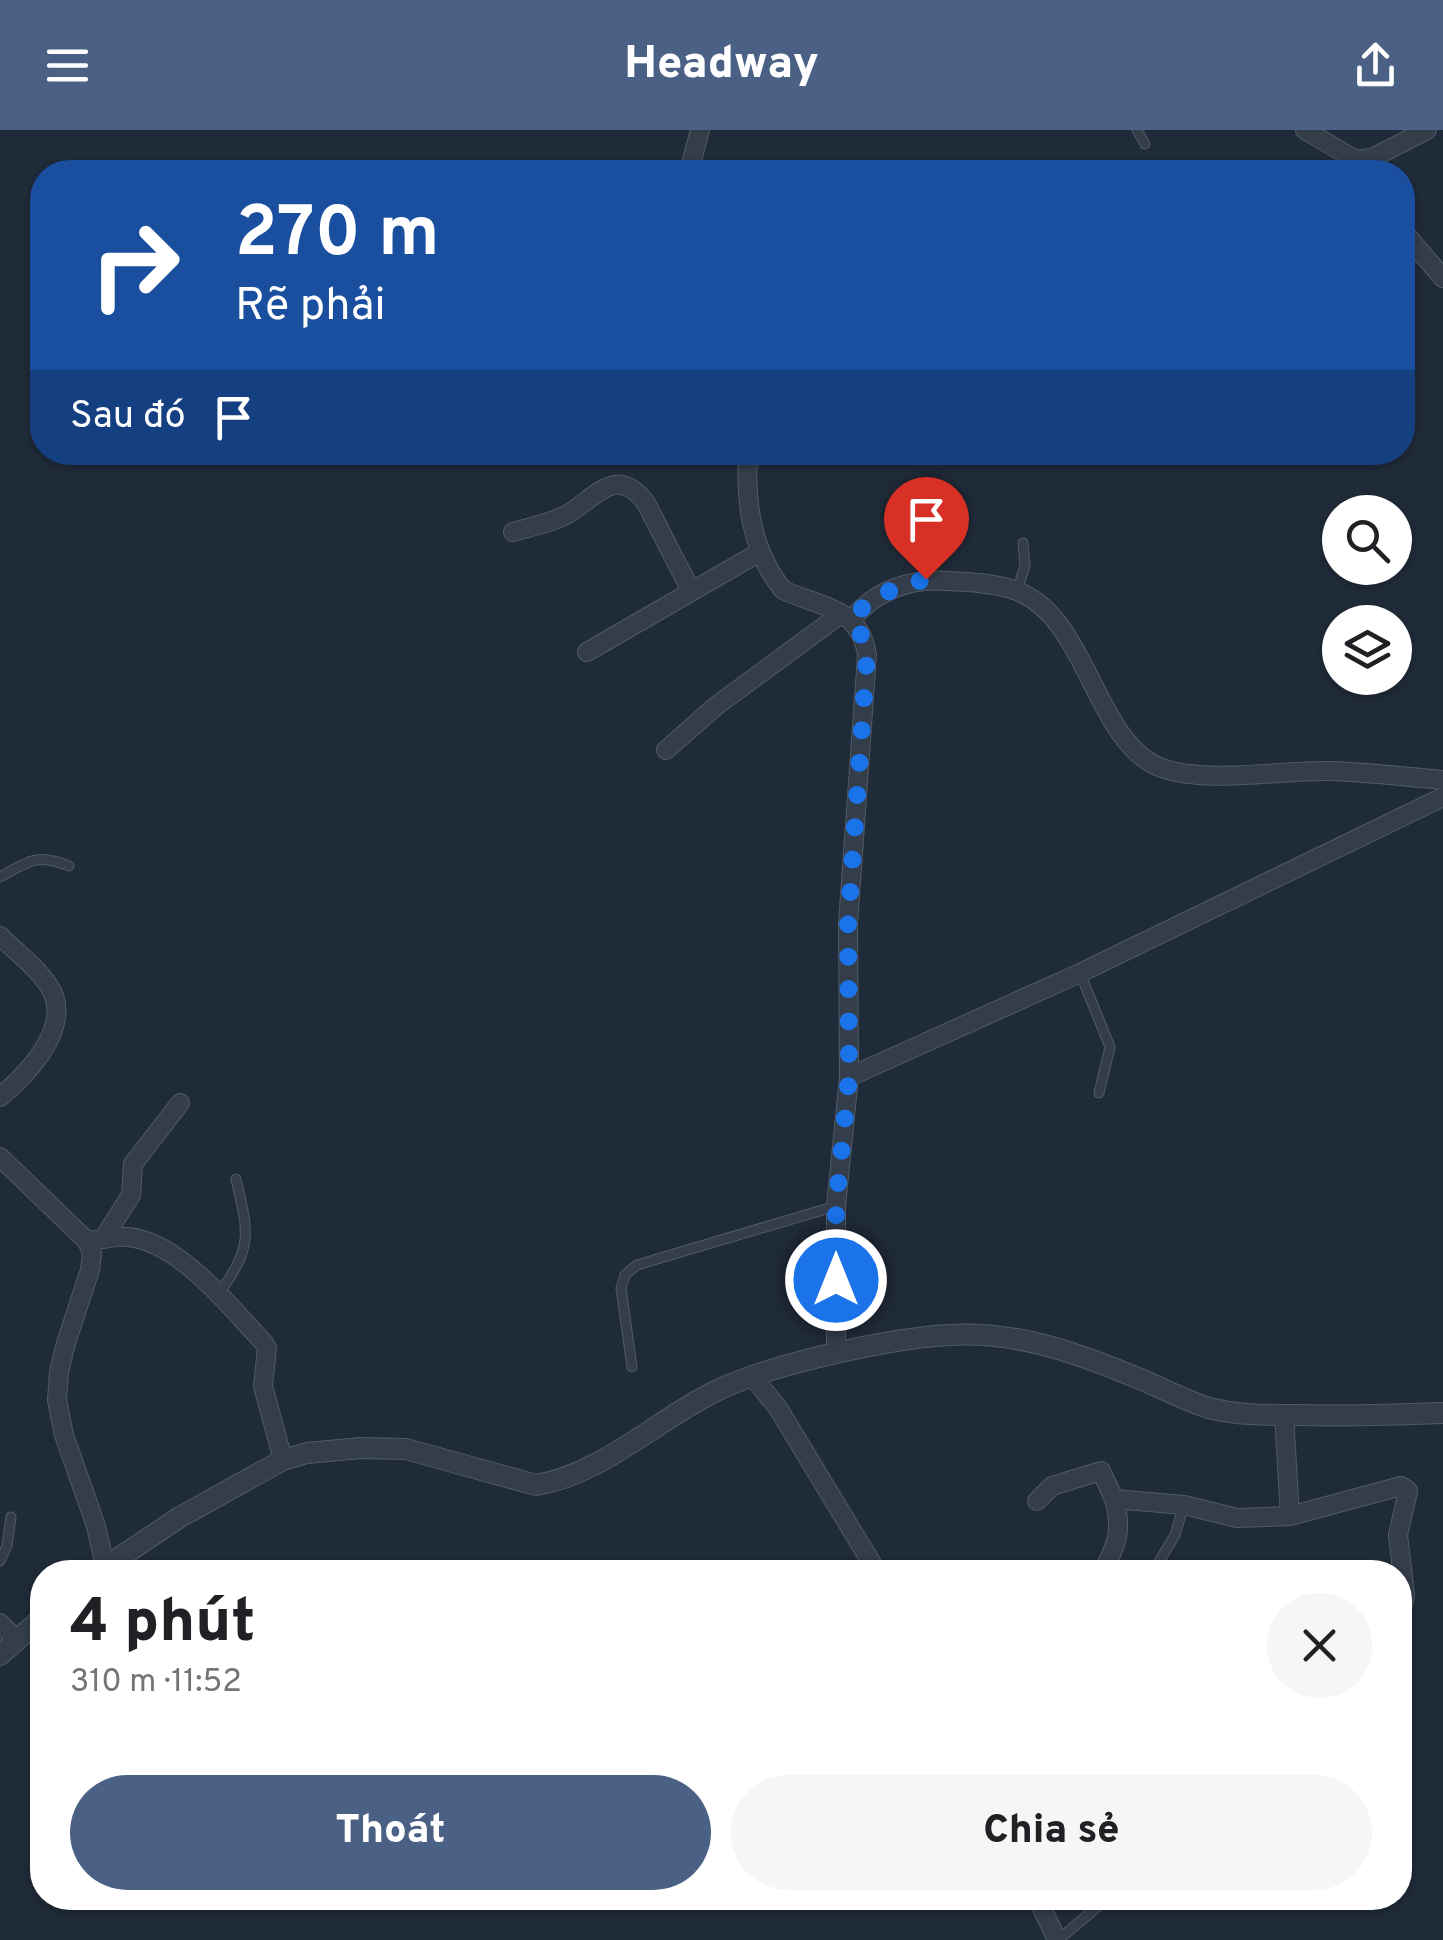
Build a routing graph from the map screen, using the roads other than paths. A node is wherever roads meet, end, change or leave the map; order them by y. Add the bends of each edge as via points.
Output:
1 (1138, 130) edge
2 (1305, 130) edge
3 (1428, 130) edge
4 (695, 131) edge
5 (1144, 144) dead end
6 (691, 160) edge
7 (1351, 160) edge
8 (1369, 160) edge
9 (1415, 245) edge
10 (1443, 278) edge
11 (748, 465) edge
12 (513, 532) dead end
13 (1023, 543) dead end
14 (760, 552) junction
15 (690, 589) junction
16 (1018, 591) junction
17 (846, 616) junction
18 (587, 652) dead end
19 (666, 750) dead end
20 (1443, 780) edge
21 (1443, 797) edge
22 (69, 866) dead end
23 (0, 877) edge
24 (0, 936) edge
25 (1080, 973) junction
26 (849, 1077) junction
27 (1099, 1094) dead end
28 (0, 1097) edge
29 (180, 1103) dead end
30 (0, 1157) edge
31 (236, 1178) dead end
32 (836, 1206) junction
33 (95, 1240) junction
34 (218, 1295) junction
35 (836, 1354) junction
36 (632, 1367) dead end
37 (752, 1376) junction
38 (1443, 1413) edge
39 (1284, 1415) junction
40 (283, 1460) junction
41 (1114, 1499) junction
42 (1037, 1501) dead end
43 (1184, 1505) junction
44 (1290, 1516) junction
45 (11, 1517) dead end
46 (0, 1560) edge
47 (99, 1560) edge
48 (117, 1560) edge
49 (870, 1560) edge
50 (1109, 1560) edge
51 (1160, 1560) edge
52 (1401, 1560) edge
53 (0, 1623) edge
54 (30, 1628) edge
55 (16, 1639) junction
56 (0, 1655) edge
57 (1042, 1910) edge
58 (1094, 1910) edge
59 (1058, 1940) edge

1 - 5 lane
2 - 7 street
3 - 8 street
4 - 6 street
9 - 10 street
11 - 14 street via 750,520
12 - 15 street via 565,516 606,486 626,486 646,503
13 - 16 lane via 1026,566
14 - 15 street
14 - 17 street via 783,590
15 - 18 street
16 - 17 street via 926,579 894,588
16 - 20 street via 1062,630 1131,746 1148,762 1245,775 1326,771
17 - 19 street via 716,706
17 - 26 street via 867,655 848,924
21 - 25 street
22 - 23 lane via 34,859
24 - 28 street via 44,981 56,1008 34,1067
25 - 26 street
25 - 27 lane via 1110,1047
26 - 32 street
29 - 33 street via 133,1164 131,1195
30 - 33 street
31 - 34 lane via 248,1235 243,1257
32 - 35 street
32 - 36 lane via 638,1265 620,1288
33 - 34 street via 147,1241
33 - 47 street via 57,1400
34 - 40 street via 267,1348 263,1386
35 - 37 street
35 - 39 street via 933,1336 1038,1341 1206,1407
37 - 40 street via 553,1482 522,1482 406,1449 330,1450
37 - 49 street
38 - 39 street
39 - 44 street
40 - 48 street
41 - 42 street via 1101,1471 1052,1486
41 - 43 street
41 - 50 street via 1120,1522
43 - 44 street via 1237,1518
43 - 51 lane
44 - 52 street via 1401,1486 1408,1491 1398,1535
45 - 46 lane
53 - 55 street
54 - 55 street
55 - 56 street
57 - 59 street
58 - 59 lane

